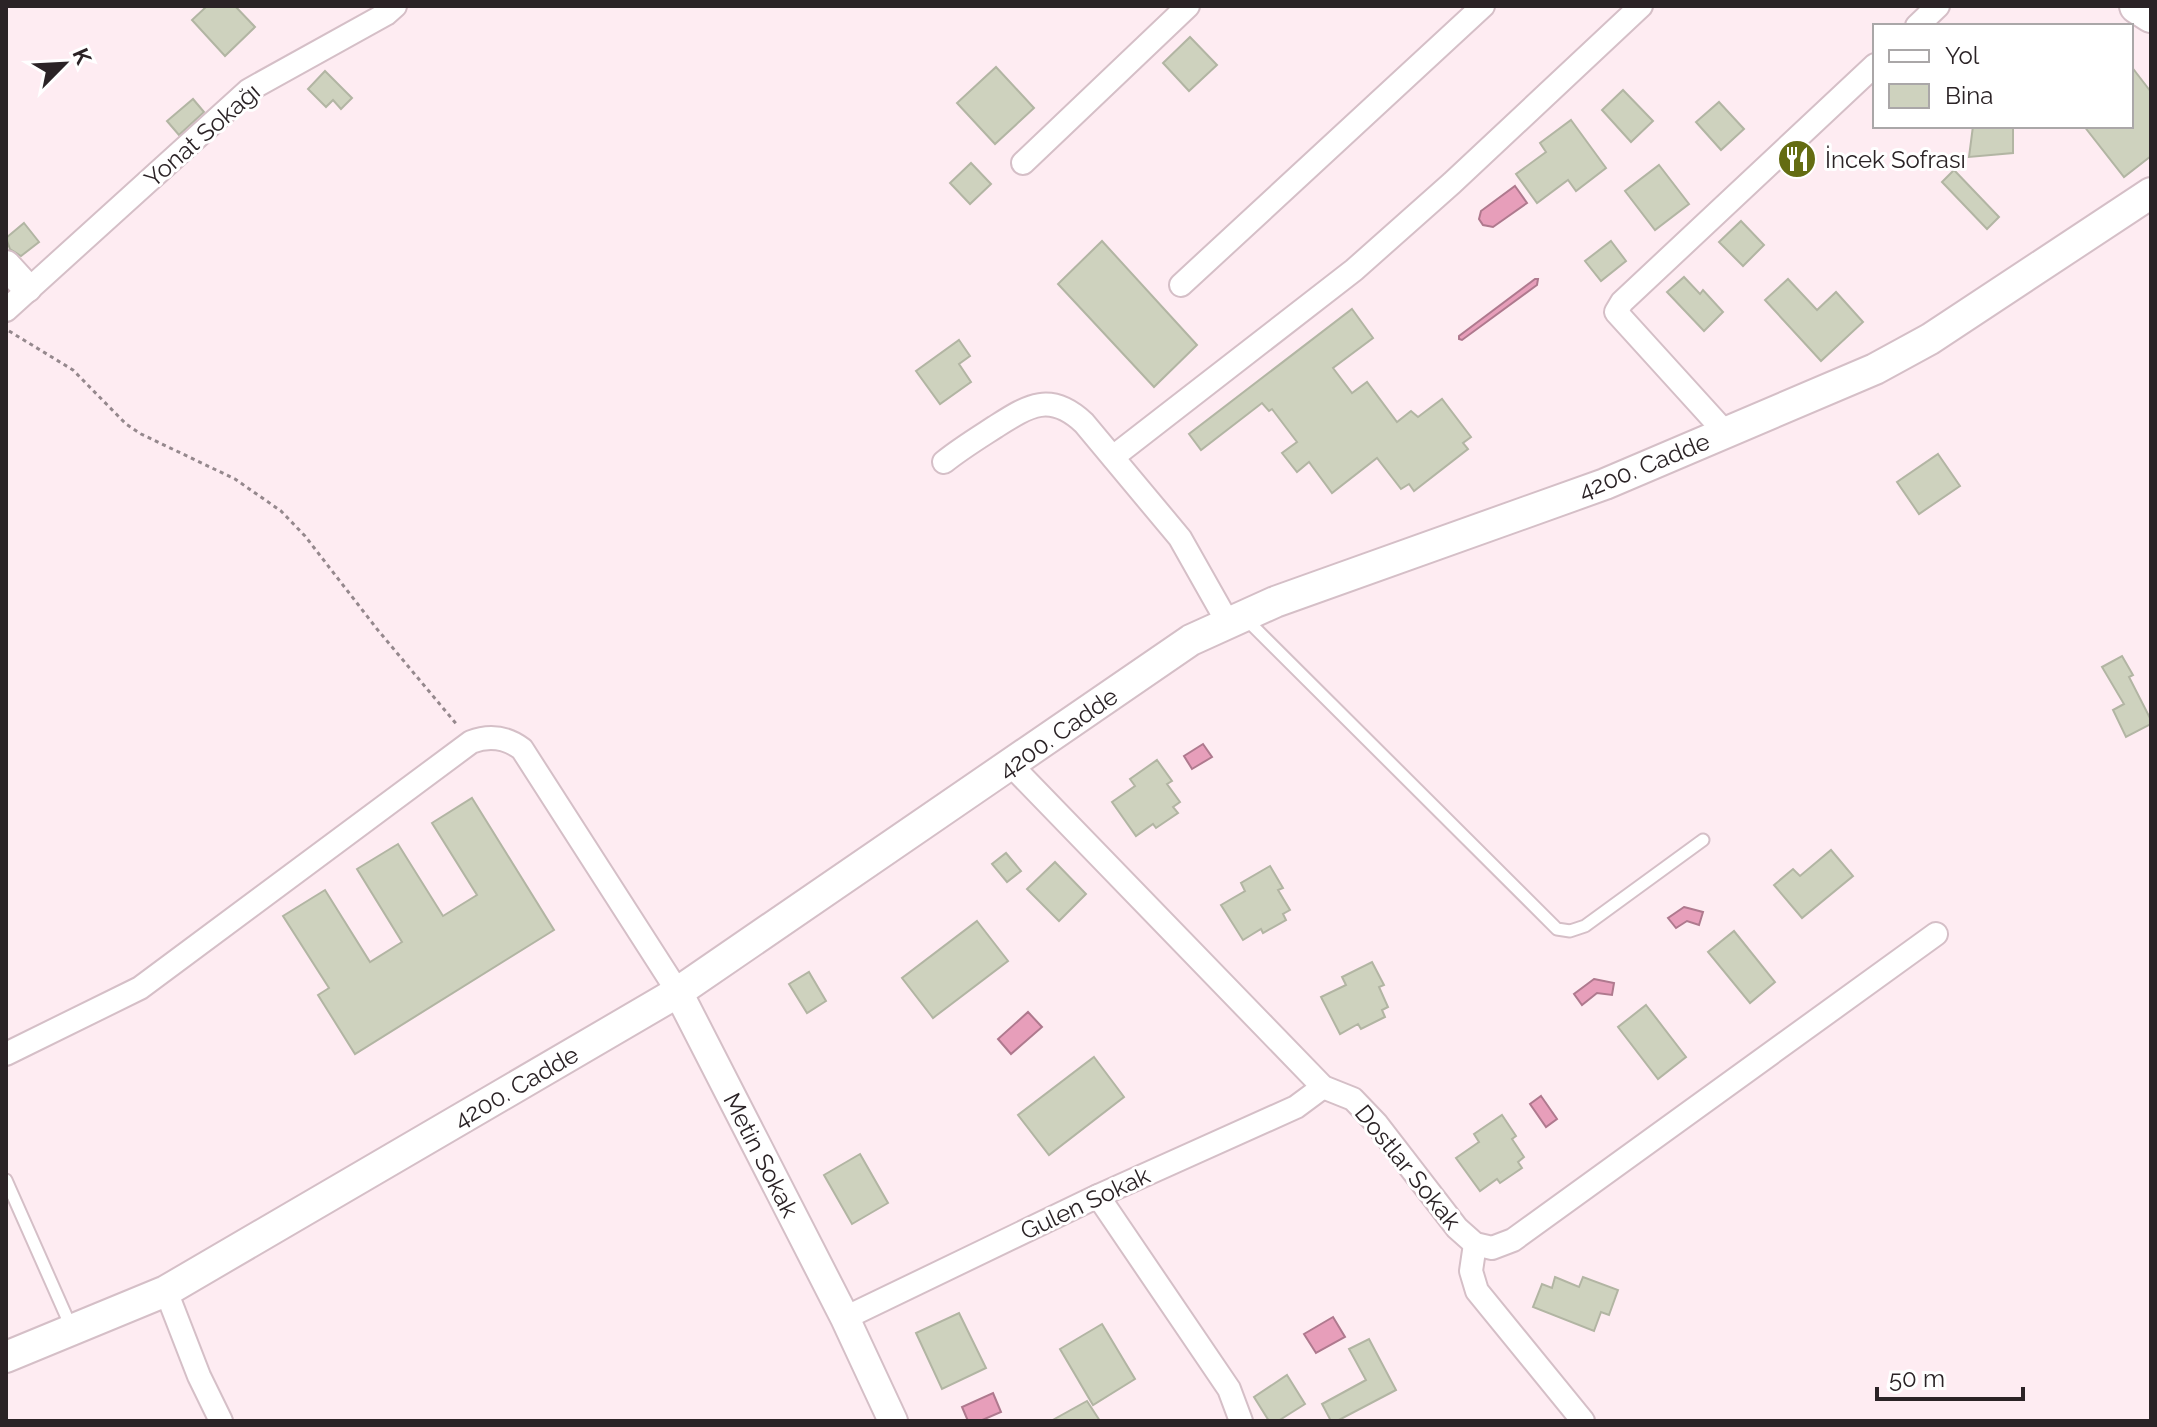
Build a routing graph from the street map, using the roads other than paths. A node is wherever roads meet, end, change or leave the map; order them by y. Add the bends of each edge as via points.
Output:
1 (395, 6) edge
2 (1188, 6) edge
3 (1483, 6) edge
4 (1641, 6) edge
5 (1938, 6) edge
6 (2137, 6) edge
7 (2151, 15) edge
8 (1919, 24) edge
9 (1873, 67) edge
10 (1023, 163) dead end
11 (2151, 193) edge
12 (6, 265) edge
13 (1181, 285) dead end
14 (27, 288) junction
15 (6, 310) edge
16 (1725, 432) junction
17 (1113, 457) junction
18 (944, 462) dead end
19 (1236, 620) junction
20 (1011, 765) junction
21 (1703, 840) dead end
22 (1936, 934) dead end
23 (678, 992) junction
24 (6, 1054) edge
25 (1323, 1087) junction
26 (6, 1180) edge
27 (1098, 1196) junction
28 (1475, 1244) junction
29 (166, 1291) junction
30 (845, 1318) junction
31 (72, 1331) junction
32 (6, 1357) edge
33 (221, 1421) edge
34 (893, 1421) edge
35 (1241, 1421) edge
36 (1583, 1421) edge

1 - 14 street, Yonat Sokağı via 249,90
2 - 10 street
3 - 13 street
4 - 17 street via 1354,270
5 - 8 street
6 - 7 main road
9 - 16 street via 1616,312
11 - 16 main road, 4200. Cadde via 1930,339 1875,369
12 - 14 street
14 - 15 street, Yonat Sokağı
16 - 19 main road, 4200. Cadde via 1605,484
17 - 18 street via 1075,414 1045,404 1027,407
17 - 19 street via 1180,538
19 - 20 main road, 4200. Cadde via 1191,640
19 - 21 lane via 1557,929 1585,926
20 - 23 main road, 4200. Cadde
20 - 25 street, Dostlar Sokak
22 - 28 street, Dostlar Sokak via 1513,1240 1492,1248
23 - 24 street via 522,749 497,737 471,742 140,988
23 - 29 main road, 4200. Cadde
23 - 30 street, Metin Sokak
25 - 27 street, Gulen Sokak via 1296,1107
25 - 28 street, Dostlar Sokak via 1353,1099
26 - 31 lane
27 - 30 street, Gulen Sokak
27 - 35 street via 1229,1389
28 - 36 street via 1471,1271 1477,1291
29 - 31 main road, 4200. Cadde
29 - 33 street
30 - 34 street, Metin Sokak
31 - 32 main road, 4200. Cadde

